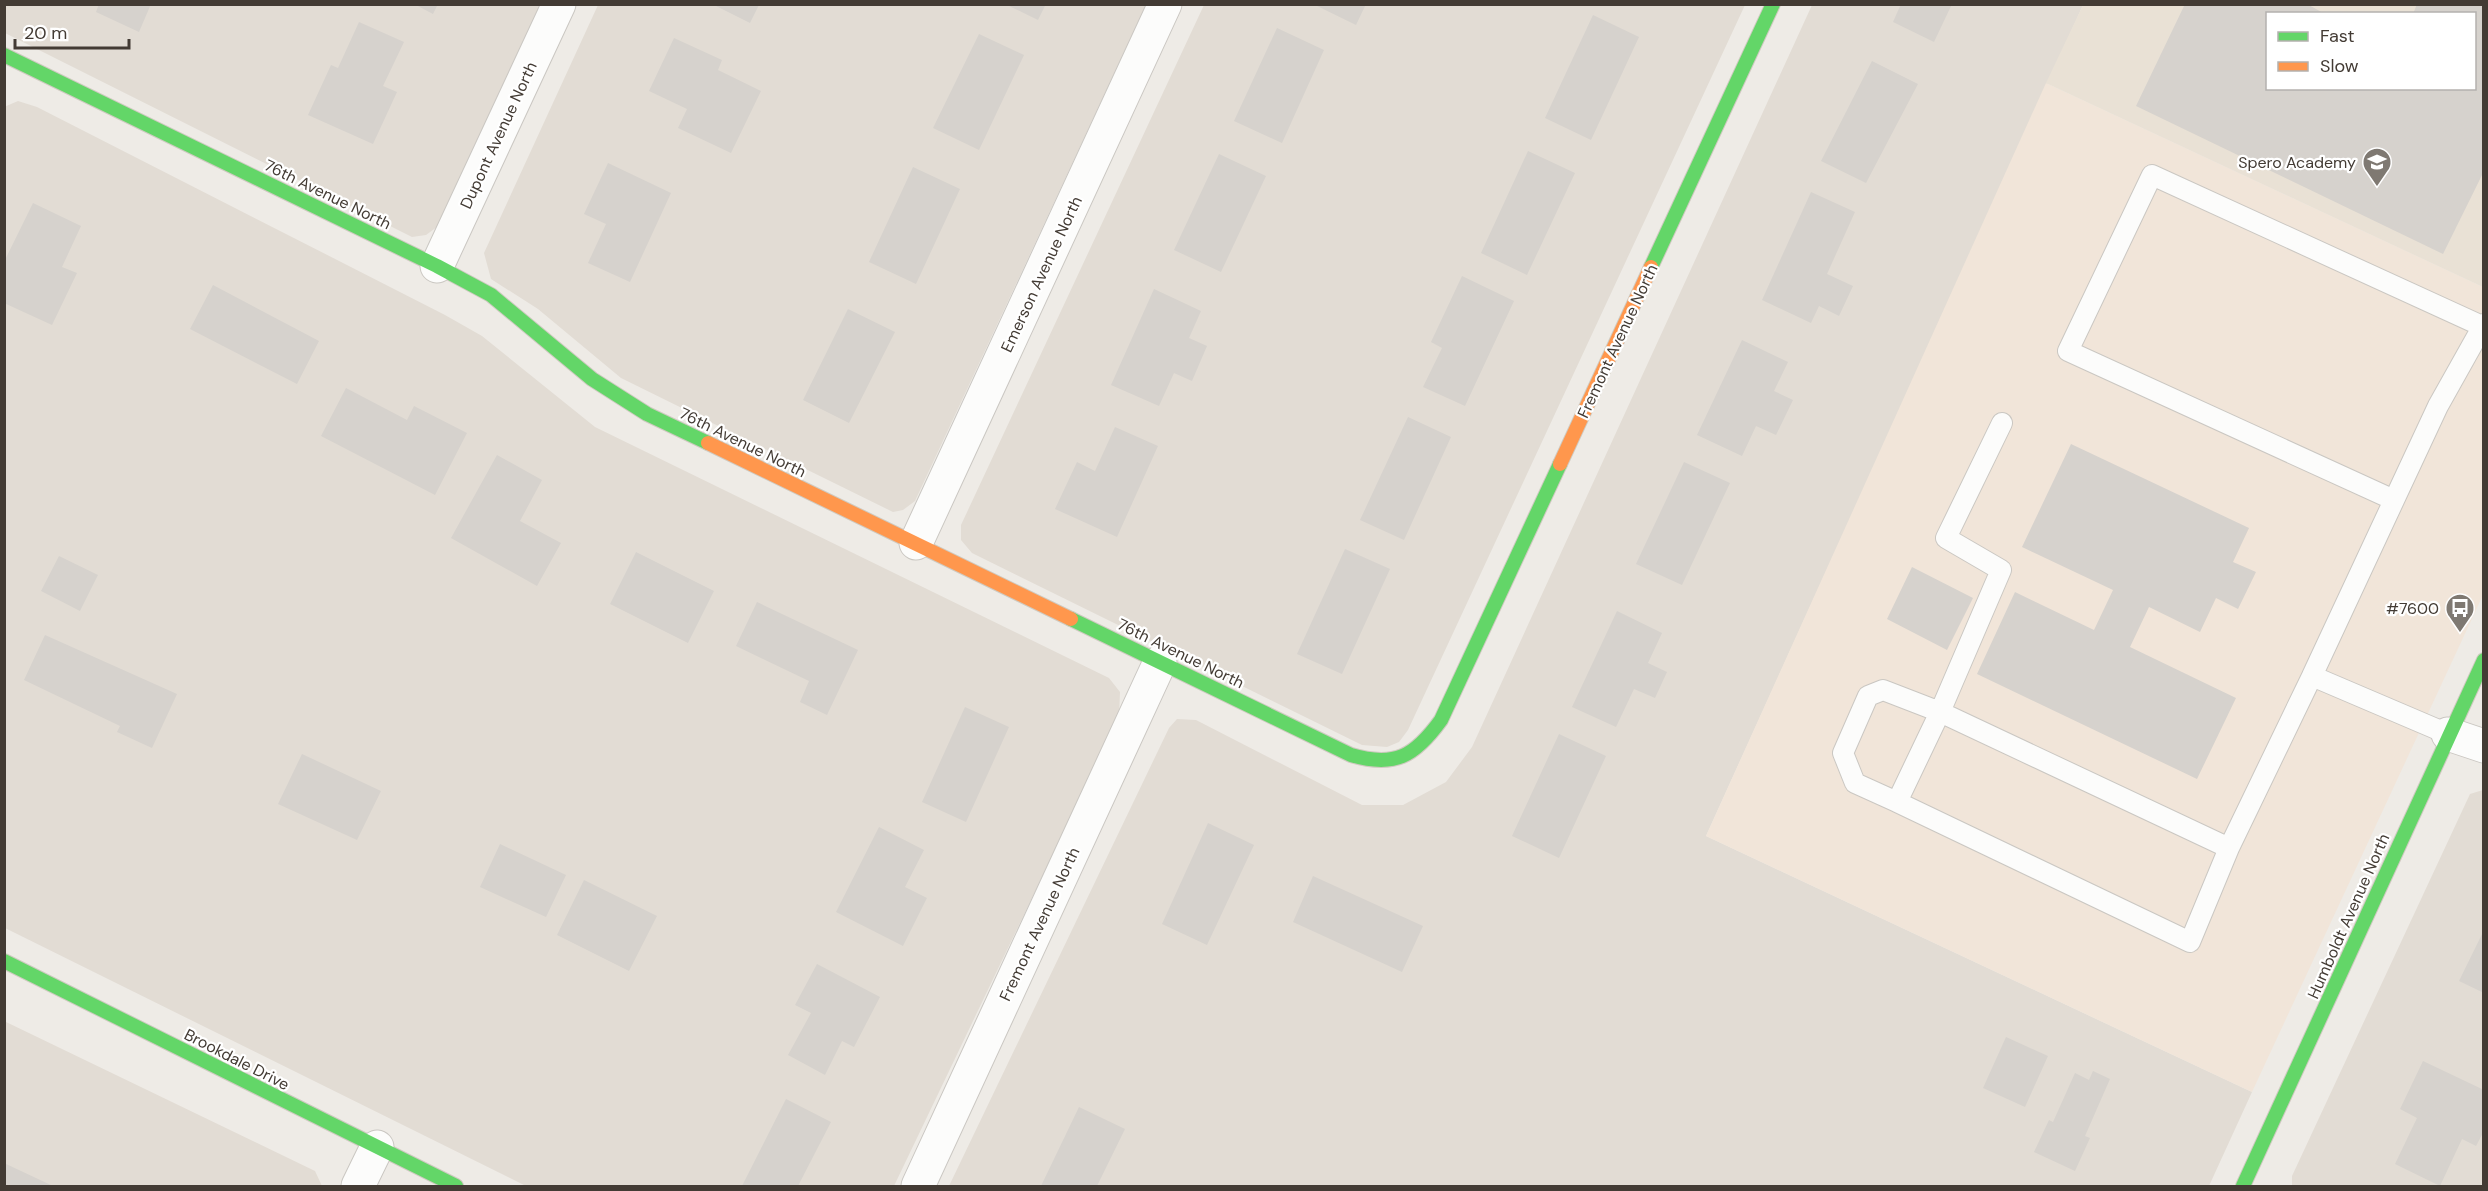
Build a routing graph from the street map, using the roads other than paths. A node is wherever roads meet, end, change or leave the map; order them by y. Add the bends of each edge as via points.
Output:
1 (559, 4) edge
2 (1165, 4) edge
3 (1773, 4) edge
4 (4, 55) edge
5 (437, 266) junction
6 (2483, 326) edge
7 (2002, 423) dead end
8 (2394, 500) junction
9 (916, 543) junction
10 (2484, 660) edge
11 (1160, 662) junction
12 (2312, 676) junction
13 (1460, 678) joint
14 (1940, 712) junction
15 (2448, 734) junction
16 (2484, 746) edge
17 (1897, 802) junction
18 (2229, 848) junction
19 (4, 962) edge
20 (377, 1147) junction
21 (358, 1186) edge
22 (456, 1186) edge
23 (918, 1186) edge
24 (2243, 1186) edge

1 - 5 street, Dupont Avenue North
2 - 9 street, Emerson Avenue North
3 - 13 street, Fremont Avenue North
4 - 5 street, 76th Avenue North
5 - 9 street, 76th Avenue North via 491,295 591,379 647,414
6 - 8 lane via 2438,406
6 - 8 lane via 2152,175 2068,351
7 - 14 lane via 1946,538 2001,570
8 - 12 lane
9 - 11 street, 76th Avenue North
10 - 15 street, Humboldt Avenue North
11 - 13 street, 76th Avenue North via 1351,755 1378,762 1404,756 1426,743
11 - 23 street, Fremont Avenue North
12 - 15 lane
12 - 18 lane
14 - 17 lane
14 - 17 lane via 1883,690 1868,696 1843,753 1855,783
14 - 18 lane
15 - 16 street
15 - 24 street, Humboldt Avenue North
17 - 18 lane via 2190,942
19 - 20 street, Brookdale Drive
20 - 21 street
20 - 22 street, Brookdale Drive

